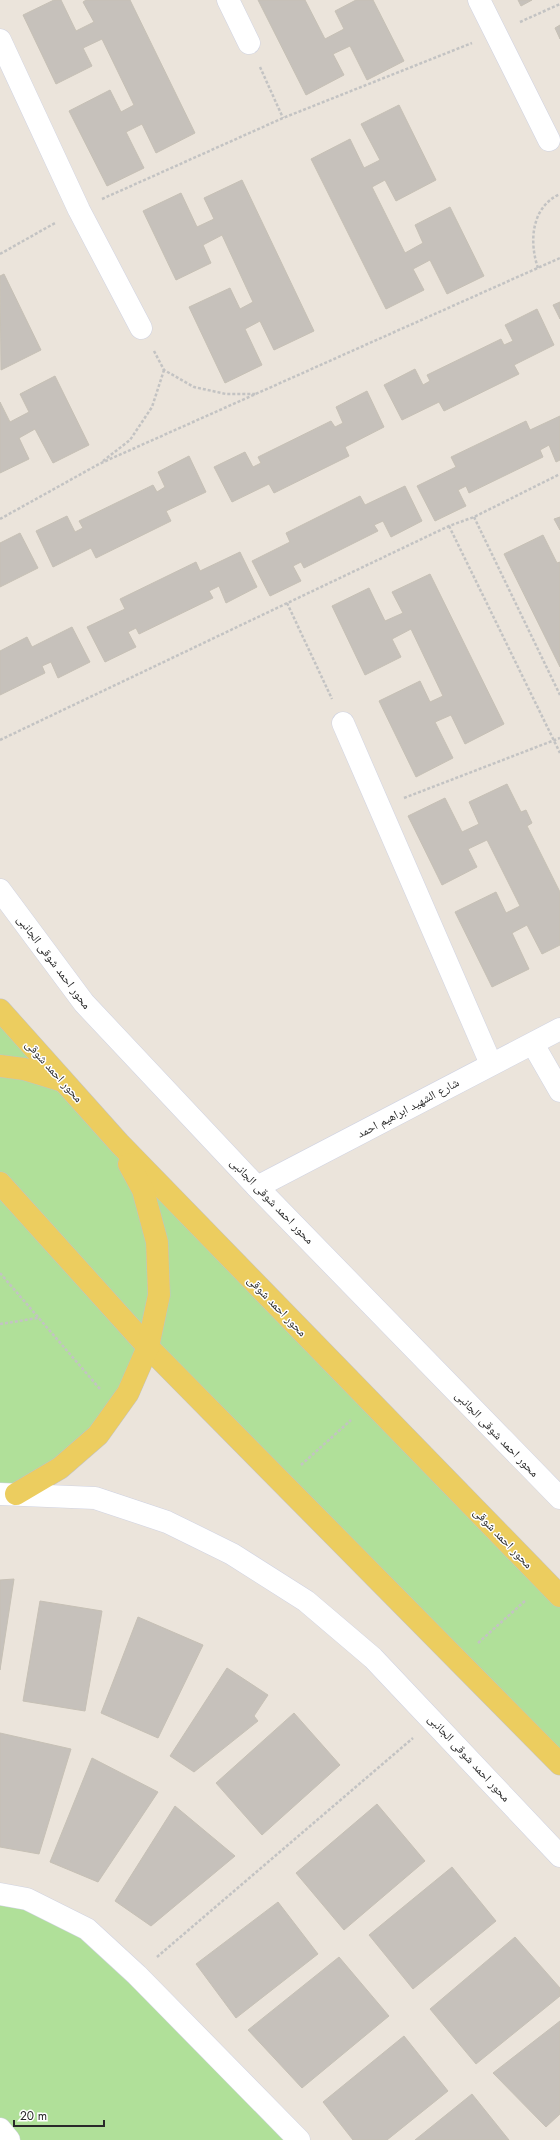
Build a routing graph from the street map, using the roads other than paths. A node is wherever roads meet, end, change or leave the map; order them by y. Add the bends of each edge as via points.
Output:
1 (228, 0) edge
2 (479, 0) edge
3 (0, 40) edge
4 (249, 43) road end
5 (549, 140) dead end
6 (141, 328) road end
7 (343, 723) road end
8 (0, 890) edge
9 (0, 1010) edge
10 (560, 1030) edge
11 (533, 1044) junction
12 (491, 1064) junction
13 (0, 1066) edge
14 (63, 1081) junction
15 (560, 1090) edge
16 (119, 1143) junction
17 (0, 1183) edge
18 (258, 1187) junction
19 (148, 1347) junction
20 (8, 1494) edge
21 (560, 1498) edge
22 (553, 1589) edge
23 (560, 1764) edge
24 (560, 1856) edge
25 (0, 1894) edge
26 (0, 2129) edge
27 (9, 2140) edge
28 (299, 2140) edge

1 - 4 street
2 - 5 street
3 - 6 street via 79,210
7 - 12 street
8 - 18 street, محور احمد شوقى الجانبى via 84,1003
9 - 14 main road, محور احمد شوقى
10 - 11 street, شارع الشهيد ابراهيم احمد
11 - 12 street, شارع الشهيد ابراهيم احمد
11 - 15 street
12 - 18 street, شارع الشهيد ابراهيم احمد
13 - 14 main road via 24,1069
14 - 16 main road, محور احمد شوقى
16 - 19 main road via 143,1190 157,1242 159,1295
16 - 22 main road, محور احمد شوقى
17 - 19 main road
18 - 21 street, محور احمد شوقى الجانبى
19 - 20 main road via 128,1393 98,1435 60,1468
19 - 23 main road
20 - 24 street, محور احمد شوقى الجانبى via 95,1498 167,1522 232,1554 306,1601 373,1658
25 - 28 street via 27,1899 87,1929 137,1975
26 - 27 street

